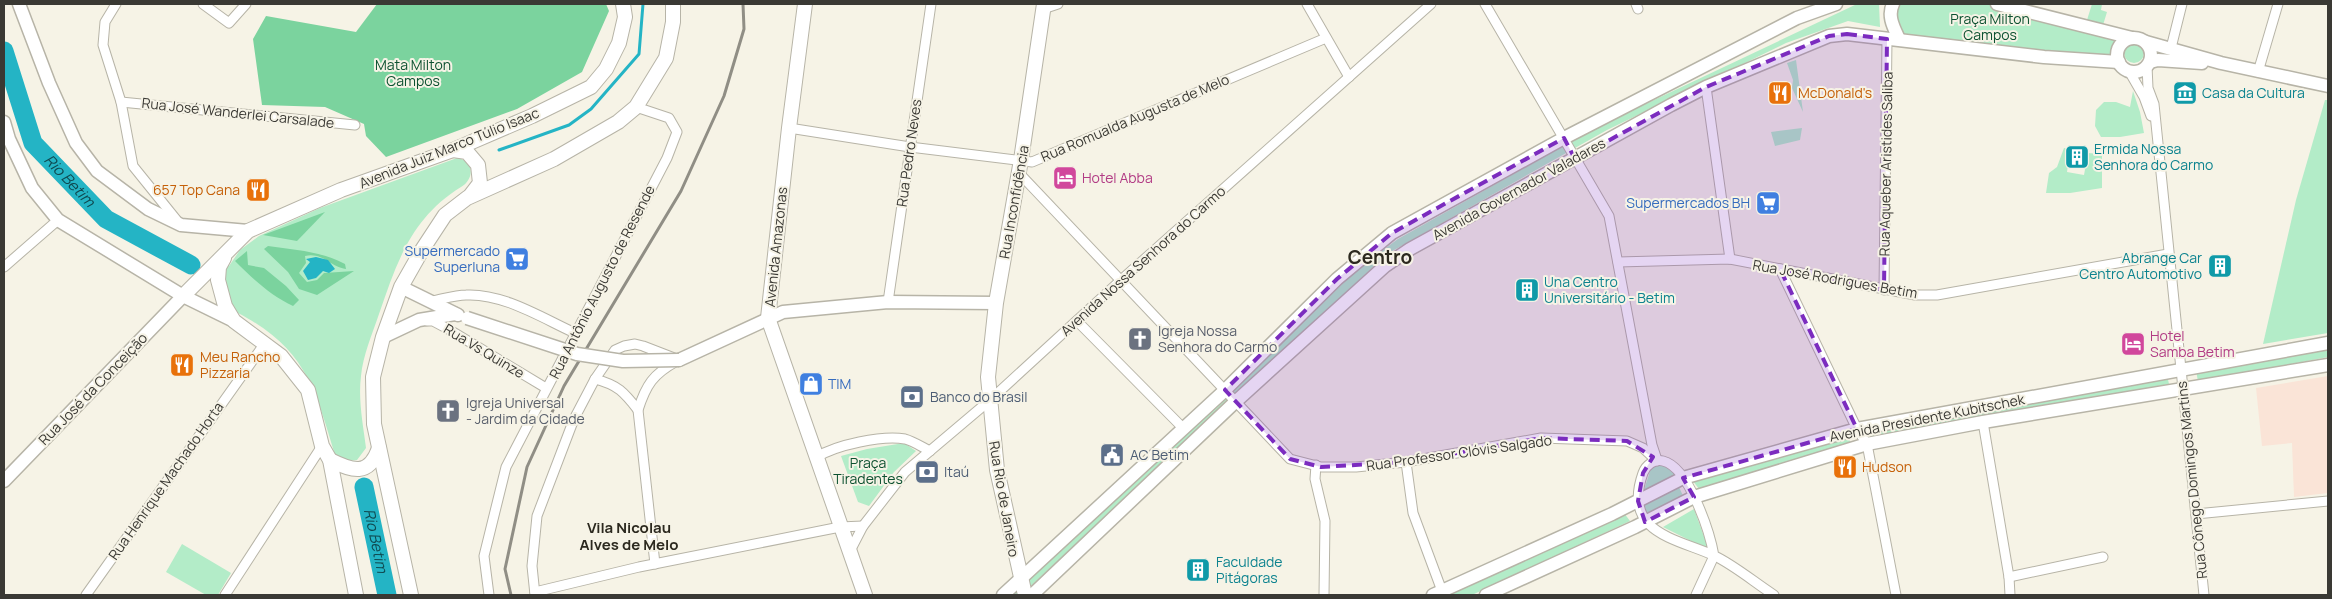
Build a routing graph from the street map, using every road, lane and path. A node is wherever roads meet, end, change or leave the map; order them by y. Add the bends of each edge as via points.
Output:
1 (19, 4) edge
2 (116, 4) edge
3 (203, 4) edge
4 (246, 4) edge
5 (623, 4) edge
6 (673, 4) edge
7 (805, 4) edge
8 (931, 4) edge
9 (1058, 4) edge
10 (1307, 4) edge
11 (1431, 4) edge
12 (1485, 4) edge
13 (1836, 4) edge
14 (1883, 4) edge
15 (1893, 4) edge
16 (1997, 4) edge
17 (2182, 4) edge
18 (2278, 4) edge
19 (1043, 6) edge
20 (1326, 38) junction
21 (2132, 38) junction
22 (1893, 39) junction
23 (2146, 42) junction
24 (2171, 48) junction
25 (2119, 62) junction
26 (2149, 64) junction
27 (2222, 64) junction
28 (2129, 71) junction
29 (2258, 72) junction
30 (1349, 77) junction
31 (2328, 86) edge
32 (1706, 88) junction
33 (121, 102) junction
34 (636, 107) junction
35 (4, 122) edge
36 (355, 125) dead end
37 (2154, 126) junction
38 (789, 128) junction
39 (1564, 138) junction
40 (910, 147) junction
41 (453, 150) junction
42 (1575, 159) junction
43 (1020, 166) junction
44 (467, 198) junction
45 (58, 220) junction
46 (180, 225) junction
47 (248, 231) junction
48 (228, 252) junction
49 (2168, 254) junction
50 (1730, 259) junction
51 (1618, 262) junction
52 (4, 267) edge
53 (1780, 269) junction
54 (1121, 280) junction
55 (401, 287) junction
56 (1884, 290) junction
57 (183, 296) junction
58 (432, 300) junction
59 (888, 302) junction
60 (996, 303) junction
61 (455, 314) junction
62 (768, 318) junction
63 (419, 320) junction
64 (234, 321) junction
65 (1076, 322) junction
66 (575, 333) junction
67 (383, 337) junction
68 (265, 343) junction
69 (2328, 343) edge
70 (679, 360) junction
71 (2328, 365) edge
72 (2181, 369) junction
73 (595, 379) junction
74 (546, 388) junction
75 (2183, 389) junction
76 (1225, 390) junction
77 (988, 401) junction
78 (1236, 402) junction
79 (638, 410) junction
80 (1983, 422) junction
81 (1183, 428) junction
82 (1857, 429) junction
83 (1867, 444) junction
84 (322, 446) junction
85 (379, 448) junction
86 (930, 451) junction
87 (817, 457) junction
88 (330, 460) junction
89 (1657, 461) junction
90 (1406, 462) junction
91 (1316, 466) junction
92 (1684, 478) junction
93 (4, 481) edge
94 (1694, 497) junction
95 (1638, 501) junction
96 (2328, 501) edge
97 (2196, 514) junction
98 (1645, 522) junction
99 (863, 526) junction
100 (840, 527) junction
101 (849, 553) junction
102 (1714, 556) junction
103 (2103, 557) dead end
104 (655, 564) junction
105 (2009, 577) junction
106 (1020, 579) junction
107 (1438, 593) edge
108 (535, 594) edge
109 (86, 595) edge
110 (225, 595) edge
111 (356, 595) edge
112 (411, 595) edge
113 (489, 595) edge
114 (866, 595) edge
115 (1003, 595) edge
116 (1025, 595) edge
117 (1032, 595) edge
118 (1324, 595) edge
119 (1486, 595) edge
120 (1696, 595) edge
121 (1774, 595) edge
122 (1896, 595) edge
123 (2010, 595) edge
124 (2204, 595) edge

1 - 46 street via 76,143 97,172 148,209
2 - 33 street via 105,22 103,45
3 - 4 street via 229,23
5 - 41 main road, Avenida Juiz Marco Túlio Isaac via 625,17 619,42 606,68 591,87
6 - 34 main road via 666,58
7 - 38 main road, Avenida Amazonas
8 - 40 street, Rua Pedro Neves
9 - 19 street
10 - 20 street
11 - 30 street, Avenida Nossa Senhora do Carmo
12 - 39 street
13 - 39 street, Avenida Governador Valadares via 1797,18
14 - 22 street
15 - 22 street via 1890,9
16 - 21 street
17 - 24 street
18 - 29 street
19 - 43 main road, Rua Inconfidência
20 - 30 street
20 - 43 street, Rua Romualda Augusta de Melo
21 - 23 street
21 - 25 street via 2120,45 2117,53
22 - 25 street, Avenida Governador Valadares via 2044,57
22 - 32 street, Avenida Governador Valadares via 1847,34 1829,36
22 - 56 street, Rua Aqueber Aristides Saliba
23 - 24 street
23 - 26 street via 2151,50
24 - 27 street
25 - 28 street
26 - 27 street via 2158,60
26 - 28 street via 2139,72
26 - 37 street, Rua Cônego Domingos Martins via 2148,88 2154,104
27 - 29 street
28 - 37 street via 2144,97
29 - 31 street
30 - 54 street, Avenida Nossa Senhora do Carmo
32 - 42 street, Avenida Governador Valadares via 1671,104
32 - 50 street
33 - 36 street, Rua José Wanderlei Carsalade
33 - 46 street via 133,166
34 - 44 main road via 618,122 554,159
34 - 66 street, Rua Antônio Augusto de Resende via 670,118 677,132
35 - 45 street via 32,188
37 - 49 street, Rua Cônego Domingos Martins
38 - 40 street, Rua Romualda Augusta de Melo
38 - 62 main road, Avenida Amazonas
39 - 42 street
39 - 76 street, Avenida Governador Valadares via 1392,233 1337,279
40 - 43 street, Rua Romualda Augusta de Melo
40 - 59 street, Rua Pedro Neves
41 - 44 main road via 467,152 478,165 480,183
41 - 47 main road, Avenida Juiz Marco Túlio Isaac via 341,190
42 - 51 street via 1609,216
42 - 78 street, Avenida Governador Valadares via 1410,249 1385,266
43 - 54 street, Rua Professor Clóvis Salgado
43 - 60 main road, Rua Inconfidência
44 - 55 main road via 445,215
45 - 52 street
45 - 57 street
46 - 47 street
47 - 48 main road
48 - 57 main road
48 - 64 main road via 219,267 218,285
49 - 56 street, Rua José Rodrigues Betim via 1937,294 1915,295
49 - 72 street, Rua Cônego Domingos Martins
50 - 51 street, Rua José Rodrigues Betim
50 - 53 street, Rua José Rodrigues Betim
51 - 89 street
53 - 56 street, Rua José Rodrigues Betim
53 - 82 street
54 - 65 street, Avenida Nossa Senhora do Carmo
54 - 76 street, Rua Professor Clóvis Salgado
55 - 58 street
55 - 67 main road
57 - 64 street
57 - 93 street, Rua José da Conceição
58 - 61 street
58 - 66 street via 466,295 486,297 511,304
59 - 60 street
59 - 62 street via 783,312
60 - 77 main road, Rua Inconfidência
61 - 63 street
61 - 70 street, bridge via 577,354 623,361
62 - 70 street
62 - 87 main road, Avenida Amazonas
63 - 67 street
63 - 74 street, Rua Vs Quinze via 440,325
64 - 68 main road
65 - 77 street, Avenida Nossa Senhora do Carmo
65 - 81 street
66 - 74 street, Rua Antônio Augusto de Resende
67 - 85 main road via 373,377 374,424
68 - 84 main road via 281,356 308,390
68 - 109 street, Rua Henrique Machado Horta
69 - 72 street, Avenida Presidente Kubitschek
70 - 73 street via 643,346 624,346 615,350
70 - 79 street via 662,369 646,388
71 - 75 street, Avenida Presidente Kubitschek
72 - 75 street, Rua Cônego Domingos Martins
72 - 82 street, Avenida Presidente Kubitschek
73 - 79 street via 612,384 625,393
73 - 108 street via 574,419 537,516 532,566
74 - 113 street, Rua Antônio Augusto de Resende via 506,467 484,556
75 - 80 street, Avenida Presidente Kubitschek
75 - 97 street, Rua Cônego Domingos Martins
76 - 78 street, Rua Professor Clóvis Salgado
76 - 81 street, Avenida Governador Valadares
77 - 86 street, Avenida Nossa Senhora do Carmo
77 - 106 main road, Rua Rio de Janeiro via 997,470
78 - 91 street, Rua Professor Clóvis Salgado via 1290,459
78 - 117 street, Avenida Governador Valadares
79 - 104 street
80 - 83 street, Avenida Presidente Kubitschek
80 - 105 street
81 - 106 street, Avenida Governador Valadares
82 - 83 street
82 - 92 street, Avenida Presidente Kubitschek
83 - 94 street, Avenida Presidente Kubitschek
83 - 122 street
84 - 88 main road
84 - 110 street
85 - 88 main road via 370,464 360,470
85 - 112 main road
86 - 87 street via 898,438 850,444
86 - 99 street, Avenida Nossa Senhora do Carmo via 905,472
87 - 100 main road, Avenida Amazonas
88 - 111 main road
89 - 90 street, Rua Professor Clóvis Salgado via 1643,448 1627,441 1541,438
89 - 92 street, Rua Professor Clóvis Salgado via 1671,465
89 - 95 street via 1649,464 1643,473
90 - 91 street, Rua Professor Clóvis Salgado via 1356,467
90 - 107 street via 1413,513
91 - 118 street via 1315,478 1325,521
92 - 94 street
92 - 95 street, Avenida Presidente Kubitschek
94 - 98 street, Avenida Presidente Kubitschek
94 - 102 street
95 - 98 street
95 - 107 street, Avenida Presidente Kubitschek
96 - 97 street
97 - 124 street, Rua Cônego Domingos Martins
98 - 102 street via 1668,539
98 - 119 street, Avenida Presidente Kubitschek
99 - 100 street
99 - 101 street, Avenida Nossa Senhora do Carmo
100 - 101 main road, Avenida Amazonas
100 - 104 street
101 - 114 main road, Avenida Amazonas
102 - 120 street
102 - 121 street
103 - 105 street
104 - 108 street
105 - 123 street
106 - 115 street, Avenida Governador Valadares
106 - 116 main road, Rua Rio de Janeiro

